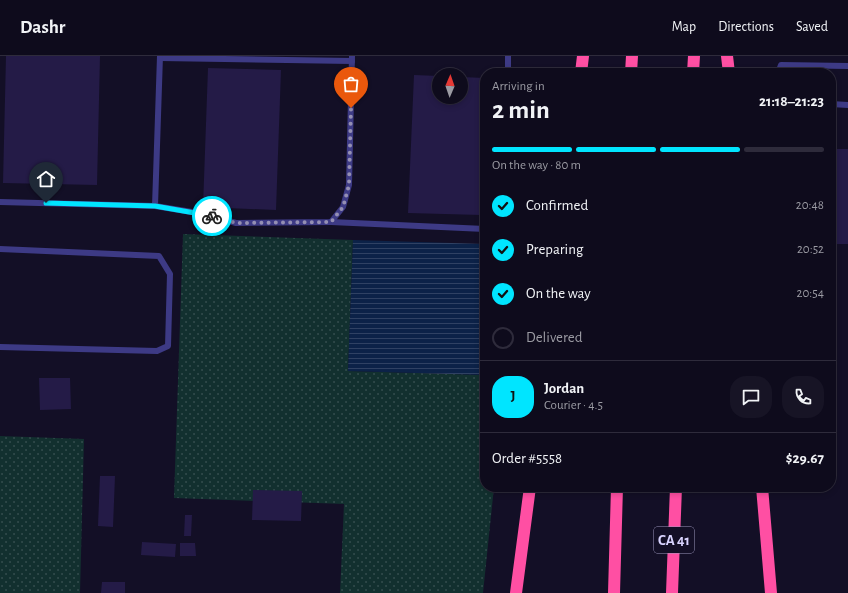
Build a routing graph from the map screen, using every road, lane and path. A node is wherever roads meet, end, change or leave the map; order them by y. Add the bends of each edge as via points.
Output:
1 (508, 56) edge
2 (583, 56) edge
3 (632, 56) edge
4 (694, 56) edge
5 (727, 56) edge
6 (160, 57) edge
7 (352, 59) edge
8 (848, 66) edge
9 (508, 68) edge
10 (582, 68) edge
11 (631, 68) edge
12 (693, 68) edge
13 (728, 68) edge
14 (780, 68) edge
15 (836, 104) edge
16 (848, 105) edge
17 (0, 202) edge
18 (155, 206) junction
19 (331, 222) junction
20 (480, 229) edge
21 (0, 249) edge
22 (0, 347) edge
23 (529, 492) edge
24 (617, 492) edge
25 (676, 492) edge
26 (762, 492) edge
27 (516, 593) edge
28 (614, 593) edge
29 (672, 593) edge
30 (771, 593) edge

1 - 9 lane
2 - 10 highway
3 - 11 highway
4 - 12 highway
5 - 13 highway
6 - 7 lane
6 - 18 lane
7 - 19 lane via 349,185 343,207
8 - 14 lane via 782,65
15 - 16 lane
17 - 18 lane
18 - 19 lane via 204,214 236,223
19 - 20 lane
21 - 22 lane via 159,256 170,274 168,346 157,351
23 - 27 highway
24 - 28 highway
25 - 29 highway, CA 41
26 - 30 highway

